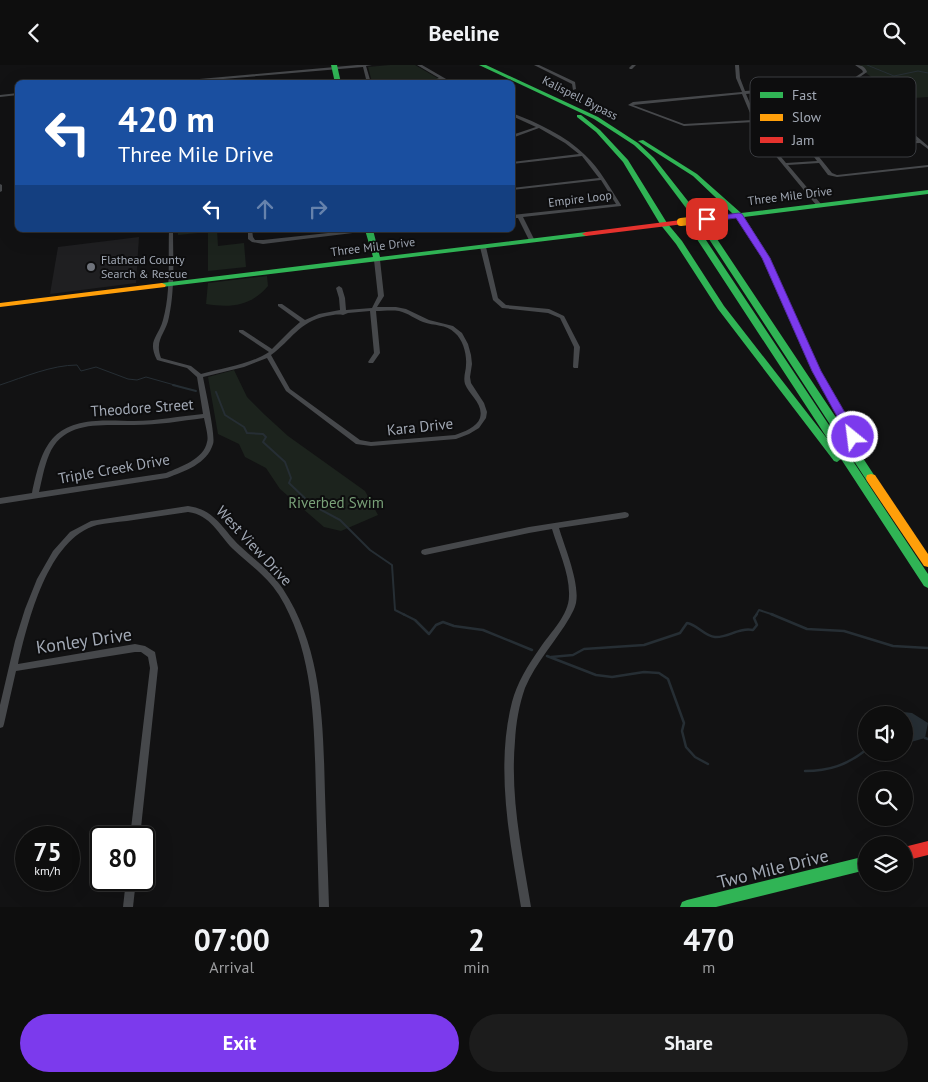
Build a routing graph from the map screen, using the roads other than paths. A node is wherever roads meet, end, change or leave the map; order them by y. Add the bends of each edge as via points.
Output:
1 (364, 65) edge
2 (370, 65) edge
3 (419, 65) edge
4 (471, 65) edge
5 (482, 65) edge
6 (536, 65) edge
7 (737, 65) edge
8 (857, 65) edge
9 (334, 67) edge
10 (858, 77) edge
11 (443, 78) junction
12 (189, 80) edge
13 (337, 80) edge
14 (368, 80) edge
15 (438, 80) edge
16 (446, 80) edge
17 (502, 80) edge
18 (514, 80) edge
19 (515, 81) edge
20 (515, 86) edge
21 (574, 89) dead end
22 (744, 93) junction
23 (750, 93) edge
24 (15, 94) edge
25 (0, 96) edge
26 (750, 109) edge
27 (515, 115) edge
28 (580, 116) junction
29 (750, 120) edge
30 (605, 123) junction
31 (539, 127) junction
32 (515, 136) edge
33 (916, 138) edge
34 (916, 142) edge
35 (921, 142) junction
36 (928, 148) edge
37 (583, 155) junction
38 (778, 157) edge
39 (816, 157) edge
40 (819, 162) junction
41 (515, 163) edge
42 (784, 164) junction
43 (928, 166) edge
44 (601, 179) junction
45 (0, 185) edge
46 (515, 189) edge
47 (0, 191) edge
48 (928, 192) edge
49 (819, 205) junction
50 (739, 215) junction
51 (515, 217) edge
52 (520, 217) junction
53 (664, 224) junction
54 (171, 232) edge
55 (250, 232) edge
56 (351, 232) edge
57 (370, 232) edge
58 (532, 241) junction
59 (483, 247) junction
60 (377, 259) junction
61 (169, 285) junction
62 (339, 288) dead end
63 (0, 305) edge
64 (280, 305) dead end
65 (373, 310) junction
66 (343, 313) junction
67 (304, 322) junction
68 (241, 331) dead end
69 (270, 353) junction
70 (371, 362) dead end
71 (576, 367) dead end
72 (200, 376) junction
73 (206, 416) junction
74 (869, 495) junction
75 (35, 496) junction
76 (0, 501) edge
77 (625, 515) dead end
78 (899, 520) junction
79 (555, 526) junction
80 (425, 552) dead end
81 (928, 563) edge
82 (928, 583) edge
83 (14, 668) junction
84 (0, 724) edge
85 (136, 826) edge
86 (928, 848) edge
87 (913, 851) edge
88 (858, 865) edge
89 (130, 891) edge
90 (128, 907) edge
91 (324, 907) edge
92 (526, 907) edge
93 (687, 907) edge

1 - 2 street
1 - 9 street
1 - 14 street
3 - 11 street
4 - 17 main road
5 - 18 main road, Kalispell Bypass
6 - 21 street via 574,83
7 - 22 street
8 - 10 street via 865,72
9 - 12 street
9 - 13 main road
11 - 15 street
11 - 16 street
19 - 30 main road, Kalispell Bypass
20 - 28 main road, Kalispell Bypass
22 - 23 street
22 - 26 street
22 - 29 street via 630,105 678,124
24 - 25 street
27 - 31 street, Empire Loop
28 - 53 main road via 626,161
28 - 74 main road, Kalispell Bypass via 610,133 635,153 663,183
30 - 50 main road via 636,138 695,175
30 - 78 main road, Kalispell Bypass via 644,151 671,182 710,235
31 - 32 street
31 - 37 street, Empire Loop
33 - 35 street
34 - 35 street
35 - 36 street
37 - 41 street
37 - 44 street, Empire Loop
38 - 42 street
39 - 40 street
40 - 42 street
40 - 43 street via 830,174 837,176
42 - 49 street
44 - 46 street
44 - 52 street, Empire Loop via 619,205
45 - 47 street
48 - 49 main road, Three Mile Drive
49 - 50 main road, Three Mile Drive
50 - 53 main road, Three Mile Drive, bridge
50 - 78 main road via 766,258 816,371
51 - 52 street, Empire Loop
52 - 58 street
53 - 58 main road, Three Mile Drive
53 - 74 main road via 721,307 822,441
54 - 61 street
55 - 56 street via 250,238 263,242
57 - 60 main road
58 - 59 main road, Three Mile Drive
59 - 60 main road, Three Mile Drive
59 - 71 street via 495,299 504,307 549,311 562,317 577,347
60 - 61 main road, Three Mile Drive
60 - 65 street via 381,296
61 - 63 main road, Three Mile Drive
61 - 72 street via 166,321 155,350 159,359 189,367
62 - 66 street
64 - 67 street
65 - 66 street
65 - 69 street, Kara Drive via 410,311 424,320 457,330 470,362 468,384 482,407 480,425 456,437 371,444 358,442 288,391
65 - 70 street via 376,353
66 - 67 street via 323,315
67 - 69 street
68 - 69 street
69 - 72 street via 257,360
72 - 73 street, Triple Creek Drive
73 - 75 street, Theodore Street via 144,423 80,425 63,433 46,453
73 - 75 street, Triple Creek Drive via 211,442 204,455 188,467 167,475
74 - 82 main road, Kalispell Bypass
75 - 76 street, Triple Creek Drive
77 - 79 street
78 - 81 main road, Kalispell Bypass
79 - 80 street
79 - 92 street via 572,587 572,600 568,614 522,686 511,743 509,797
83 - 84 street
83 - 85 street, Konley Drive via 135,648 152,655 154,668
83 - 91 street, West View Drive via 33,595 62,545 76,530 94,523 169,511 193,509 206,513 280,591 290,606 308,650 315,689
86 - 87 main road
88 - 93 main road, Two Mile Drive
89 - 90 street

